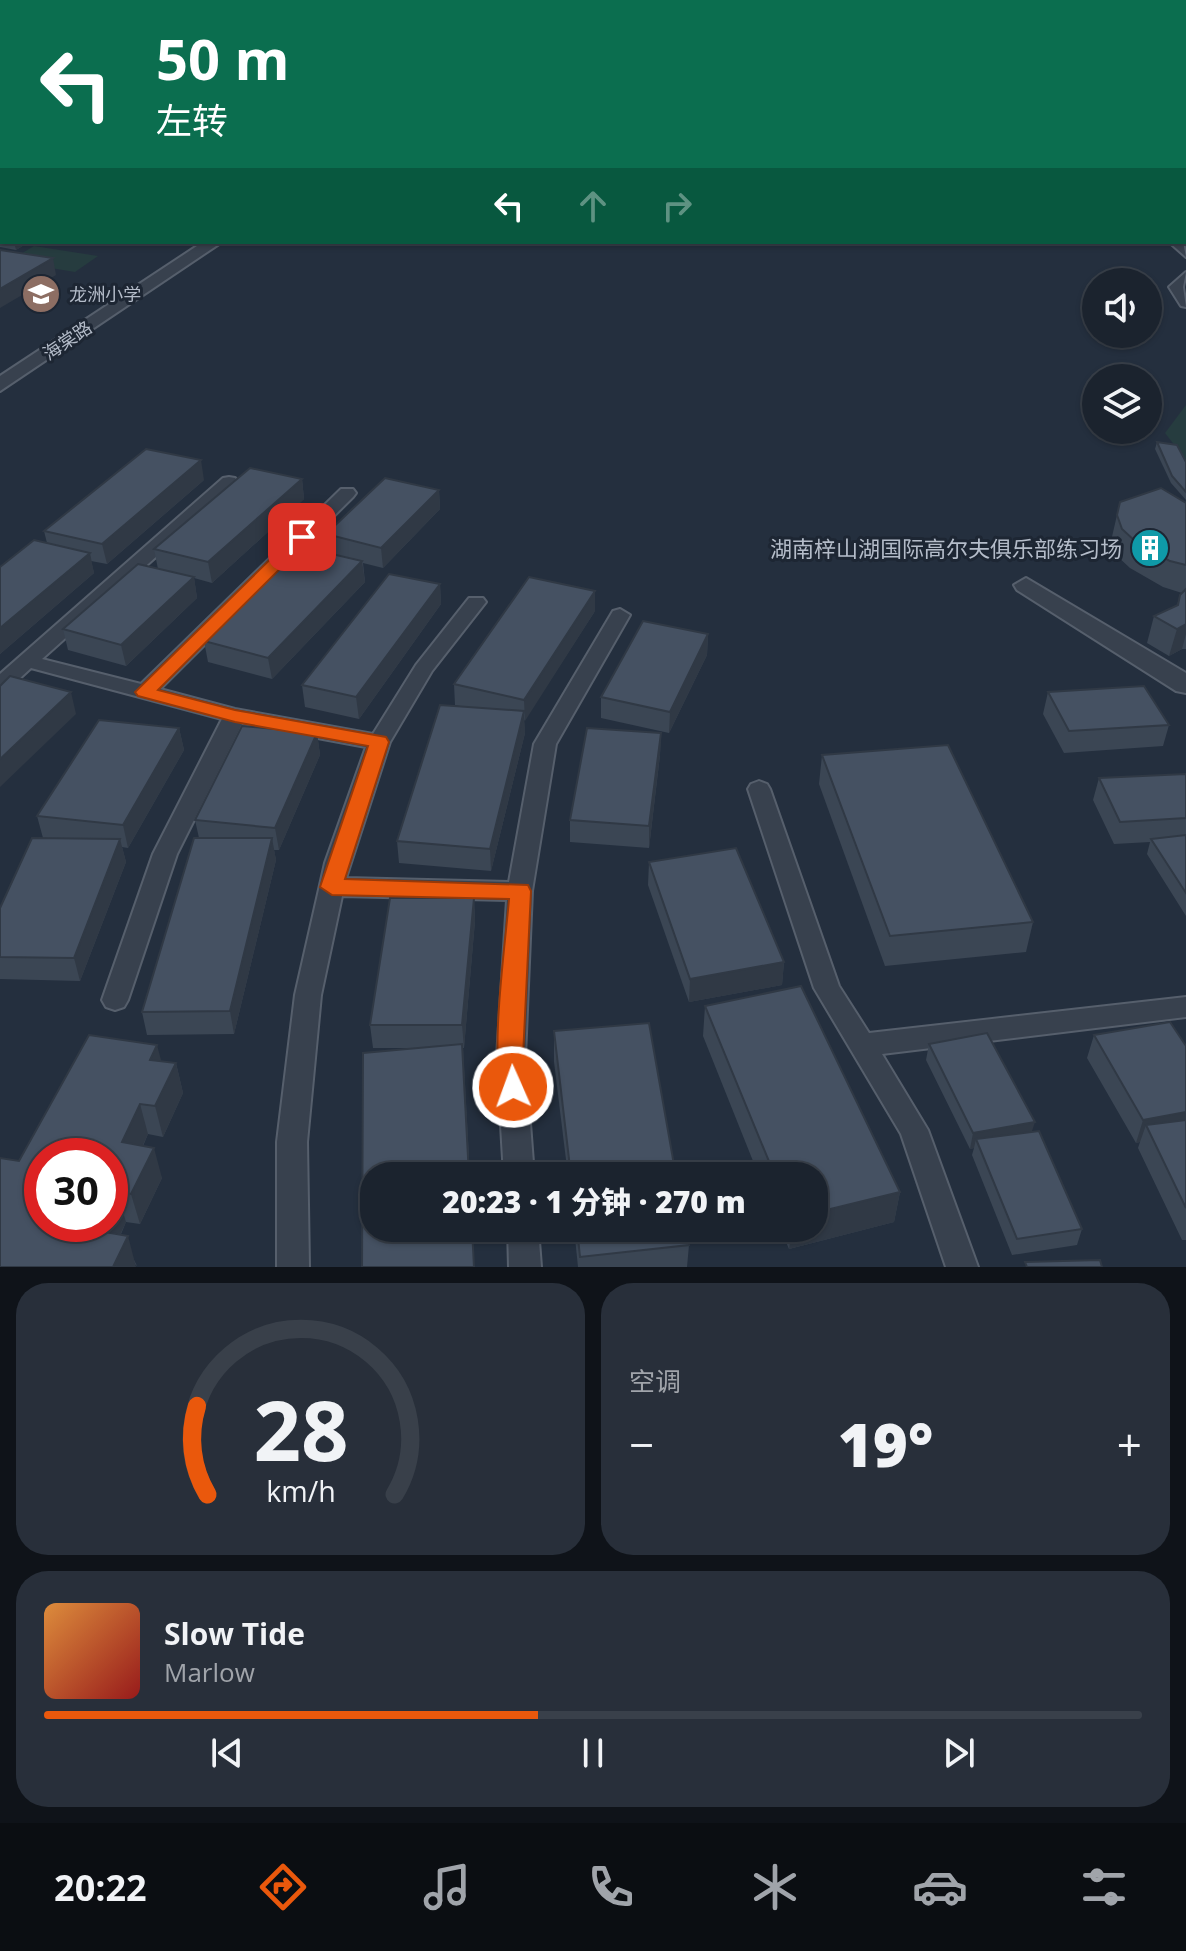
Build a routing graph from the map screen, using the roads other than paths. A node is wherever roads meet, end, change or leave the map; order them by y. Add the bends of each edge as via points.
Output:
1 (211, 244) edge
2 (1186, 276) edge
3 (1186, 303) edge
4 (3, 382) edge
5 (229, 482) edge
6 (347, 493) dead end
7 (1026, 585) dead end
8 (476, 602) dead end
9 (620, 615) dead end
10 (27, 661) junction
11 (0, 685) edge
12 (1186, 685) edge
13 (145, 692) junction
14 (235, 716) junction
15 (379, 742) junction
16 (759, 789) dead end
17 (332, 887) junction
18 (520, 891) junction
19 (115, 1000) dead end
20 (1186, 1007) edge
21 (864, 1045) junction
22 (518, 1162) edge
23 (524, 1242) edge
24 (293, 1267) edge
25 (525, 1267) edge
26 (962, 1267) edge

1 - 4 street, 海棠路
2 - 3 street via 1176,287
5 - 10 street
6 - 13 street
7 - 12 street
8 - 15 street via 423,669
9 - 18 street via 545,744
10 - 11 street
10 - 13 street
13 - 14 street
14 - 15 street
14 - 19 street via 165,854
15 - 17 street
16 - 21 street via 827,988
17 - 18 street
17 - 24 street via 308,995 292,1142
18 - 22 street via 511,1057
20 - 21 street
21 - 26 street via 914,1130
23 - 25 street

